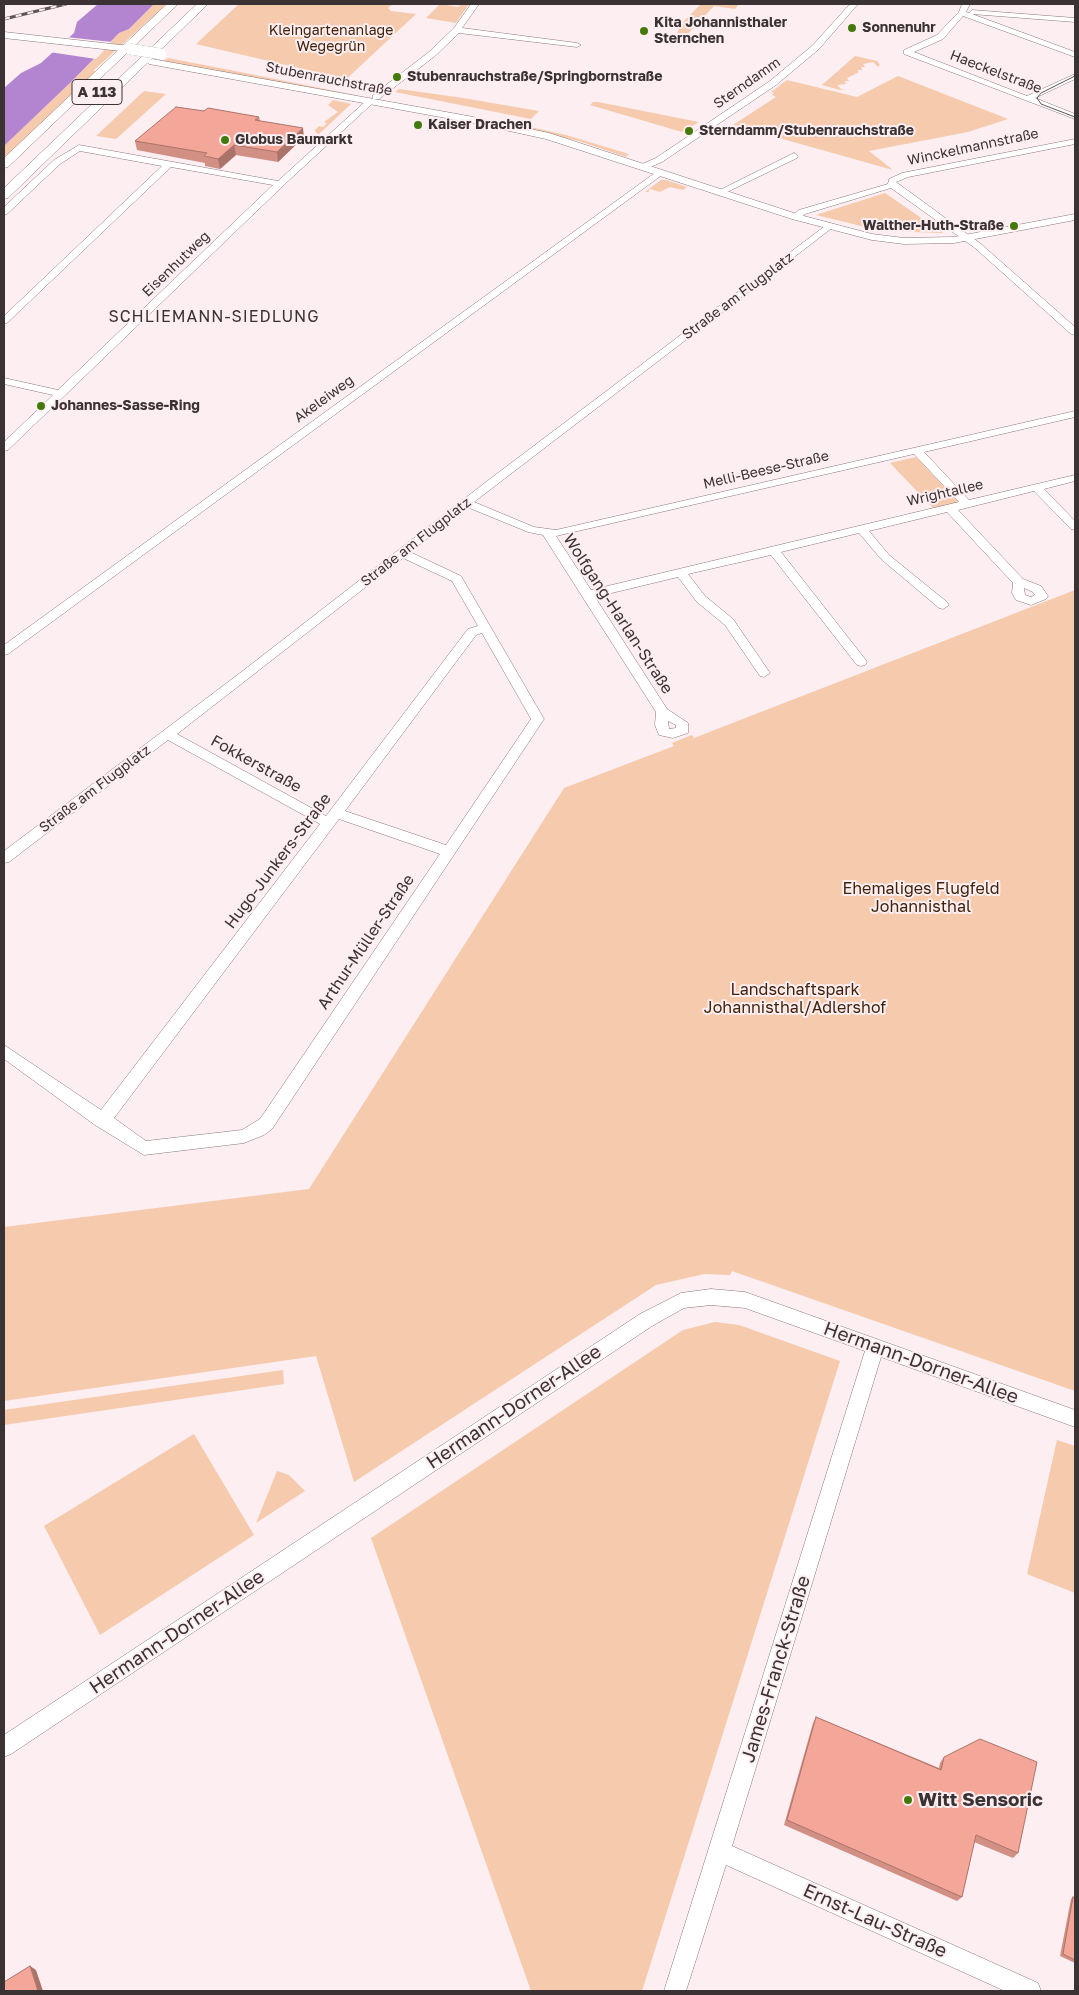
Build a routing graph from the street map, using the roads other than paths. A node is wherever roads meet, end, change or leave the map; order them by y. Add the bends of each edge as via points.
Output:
1 (173, 4) edge
2 (190, 4) edge
3 (203, 4) edge
4 (217, 4) edge
5 (475, 4) edge
6 (854, 4) edge
7 (964, 9) edge
8 (1075, 20) edge
9 (457, 30) junction
10 (4, 35) edge
11 (4, 41) edge
12 (578, 45) dead end
13 (119, 52) junction
14 (1075, 54) edge
15 (159, 59) junction
16 (1075, 76) edge
17 (1027, 99) junction
18 (373, 100) junction
19 (1075, 117) edge
20 (1075, 140) edge
21 (794, 156) dead end
22 (642, 162) junction
23 (4, 164) edge
24 (168, 164) junction
25 (31, 170) junction
26 (662, 172) junction
27 (4, 180) edge
28 (280, 184) junction
29 (892, 185) junction
30 (722, 192) junction
31 (4, 195) edge
32 (4, 212) edge
33 (796, 216) junction
34 (1075, 217) edge
35 (829, 226) junction
36 (968, 238) junction
37 (4, 322) edge
38 (1075, 332) edge
39 (4, 381) edge
40 (61, 394) junction
41 (1075, 414) edge
42 (4, 431) edge
43 (18, 434) junction
44 (4, 448) edge
45 (917, 451) junction
46 (1075, 478) edge
47 (1036, 487) junction
48 (467, 503) junction
49 (967, 504) junction
50 (950, 508) junction
51 (1075, 527) edge
52 (861, 529) junction
53 (548, 533) junction
54 (773, 550) junction
55 (403, 553) junction
56 (680, 572) junction
57 (1020, 582) dead end
58 (586, 595) junction
59 (943, 604) dead end
60 (486, 628) junction
61 (4, 651) edge
62 (861, 662) dead end
63 (764, 673) dead end
64 (662, 712) dead end
65 (167, 734) junction
66 (332, 818) junction
67 (448, 851) junction
68 (4, 858) edge
69 (4, 1051) edge
70 (101, 1120) junction
71 (875, 1346) junction
72 (1075, 1418) edge
73 (4, 1747) edge
74 (720, 1851) junction
75 (675, 1991) edge
76 (1030, 1991) edge

1 - 13 highway
2 - 27 highway, A 113
3 - 25 highway, A 113
4 - 15 highway
5 - 9 street, Eisenhutweg
6 - 22 street, Sterndamm via 816,47 789,71 659,160
7 - 8 street
7 - 14 street
7 - 17 street, Haeckelstraße via 938,38 907,52
9 - 12 street
9 - 18 street, Eisenhutweg
10 - 13 main road via 57,40
11 - 13 main road via 48,48
13 - 15 main road
13 - 23 highway
15 - 18 main road, Stubenrauchstraße
15 - 25 highway via 78,139 46,165
16 - 17 street
17 - 19 street, Haeckelstraße
18 - 22 main road, Stubenrauchstraße via 488,116 561,132 634,154
18 - 28 street, Eisenhutweg
20 - 29 street, Winckelmannstraße via 911,174 892,181
21 - 30 street
22 - 26 main road, Stubenrauchstraße
24 - 28 street
24 - 32 street via 75,149
24 - 37 street
25 - 31 highway, A 113
26 - 30 main road, Stubenrauchstraße
26 - 61 street, Akeleiweg
28 - 40 street, Eisenhutweg
29 - 33 street, Winckelmannstraße
29 - 36 street
30 - 33 main road, Stubenrauchstraße
33 - 35 main road, Stubenrauchstraße
34 - 36 main road, Stubenrauchstraße
35 - 36 main road, Stubenrauchstraße via 904,241
35 - 48 street, Straße am Flugplatz
36 - 38 street
39 - 40 street
40 - 43 street, Eisenhutweg
41 - 45 street, Melli-Beese-Straße
42 - 43 street
43 - 44 street, Eisenhutweg
45 - 49 street
45 - 53 street, Melli-Beese-Straße
46 - 47 street, Wrightallee
47 - 49 street, Wrightallee
47 - 51 street
48 - 53 street, Melli-Beese-Straße via 532,530
48 - 55 street, Straße am Flugplatz
49 - 50 street, Wrightallee
50 - 52 street, Wrightallee
50 - 57 street
52 - 54 street, Wrightallee
52 - 59 street via 885,557
53 - 58 street, Wolfgang-Harlan-Straße
54 - 56 street, Wrightallee
54 - 62 street
55 - 60 street, Arthur-Müller-Straße via 457,578
55 - 65 street, Straße am Flugplatz
56 - 58 street, Wrightallee
56 - 63 street via 701,599 729,622
58 - 64 street, Wolfgang-Harlan-Straße
60 - 66 street, Hugo-Junkers-Straße via 472,632
60 - 67 street, Arthur-Müller-Straße via 538,719
65 - 66 street, Fokkerstraße
65 - 68 street, Straße am Flugplatz
66 - 67 street, Fokkerstraße
66 - 70 street, Hugo-Junkers-Straße via 113,1109
67 - 70 street, Arthur-Müller-Straße via 266,1124 244,1136 144,1148
69 - 70 street, Arthur-Müller-Straße
71 - 72 street, Hermann-Dorner-Allee
71 - 73 street, Hermann-Dorner-Allee via 745,1300 701,1297 669,1307
71 - 74 street, James-Franck-Straße
74 - 75 street, James-Franck-Straße
74 - 76 street, Ernst-Lau-Straße

